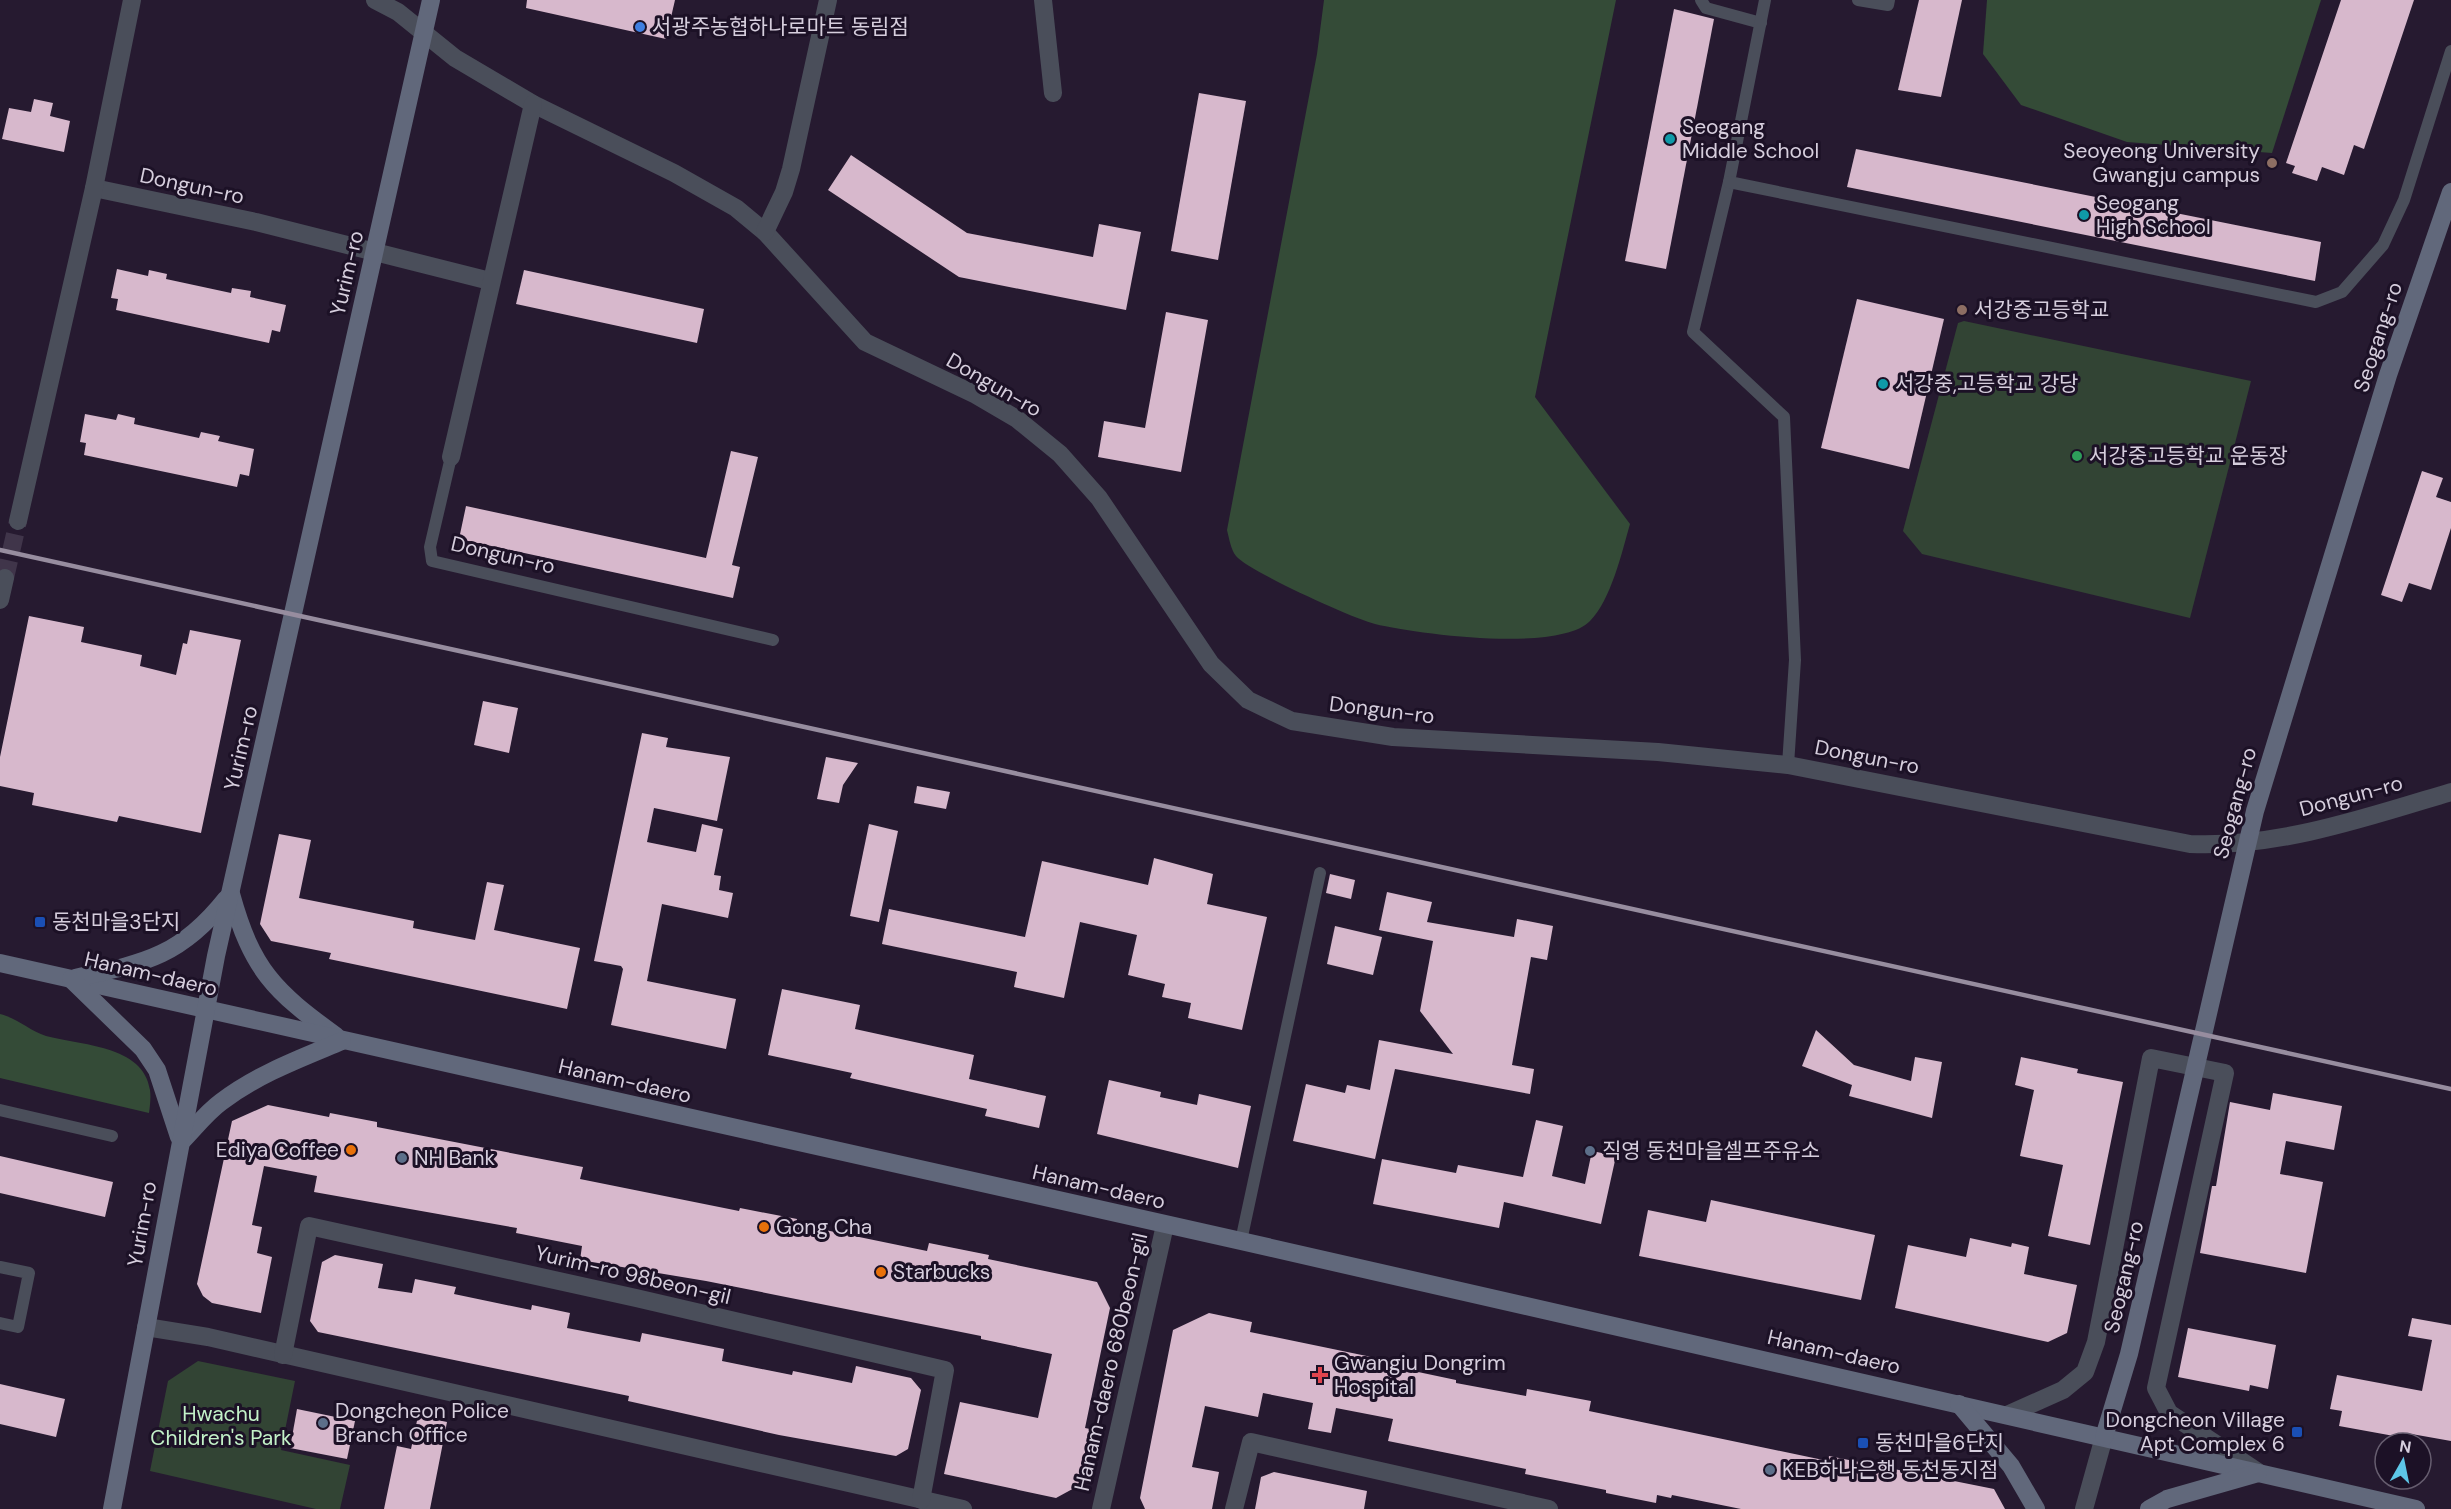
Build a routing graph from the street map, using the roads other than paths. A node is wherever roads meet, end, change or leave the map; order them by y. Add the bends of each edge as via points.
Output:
1 (132, 0) edge
2 (375, 0) edge
3 (431, 0) edge
4 (828, 0) edge
5 (1043, 0) edge
6 (1701, 0) edge
7 (1765, 0) edge
8 (1858, 0) edge
9 (1889, 0) edge
10 (1761, 23) junction
11 (423, 32) junction
12 (2451, 51) edge
13 (1053, 93) dead end
14 (533, 104) junction
15 (1729, 182) junction
16 (94, 188) junction
17 (2451, 192) edge
18 (765, 232) junction
19 (490, 281) junction
20 (451, 457) joint
21 (18, 520) tunnel mouth
22 (5, 578) dead end
23 (0, 600) edge
24 (773, 640) dead end
25 (1788, 765) junction
26 (2451, 792) edge
27 (1320, 873) dead end
28 (231, 893) junction
29 (0, 963) edge
30 (70, 979) junction
31 (205, 1009) junction
32 (342, 1041) junction
33 (0, 1110) edge
34 (112, 1136) dead end
35 (181, 1142) junction
36 (1165, 1225) junction
37 (1241, 1241) junction
38 (0, 1267) edge
39 (0, 1323) edge
40 (146, 1327) junction
41 (283, 1355) junction
42 (1959, 1404) junction
43 (2007, 1415) junction
44 (2104, 1437) junction
45 (2259, 1473) junction
46 (921, 1500) junction
47 (112, 1509) edge
48 (963, 1509) edge
49 (1101, 1509) edge
50 (1234, 1509) edge
51 (1549, 1509) edge
52 (2037, 1509) edge
53 (2084, 1509) edge
54 (2149, 1509) edge
55 (2416, 1509) edge

1 - 16 street
2 - 11 street, Dongun-ro
3 - 11 street, Yurim-ro
4 - 18 street via 791,169
5 - 13 street
6 - 10 lane via 1706,8
7 - 10 lane
8 - 9 lane via 1888,5
10 - 15 lane
11 - 14 street, Dongun-ro via 455,58
11 - 28 street, Yurim-ro
12 - 15 lane via 2404,200 2383,245 2342,292 2316,302
14 - 18 street, Dongun-ro via 674,173 736,208
14 - 19 street, Dongun-ro
15 - 25 lane via 1693,332 1784,417 1795,660
16 - 19 street, Dongun-ro via 256,222
16 - 21 street
17 - 44 street, Seogang-ro via 2388,375 2254,811 2129,1354
18 - 25 street, Dongun-ro via 865,342 976,395 1017,419 1060,454 1099,498 1211,664 1248,700 1292,721 1393,737 1658,752
19 - 20 street, Dongun-ro
20 - 24 lane, Dongun-ro via 430,547 432,561
22 - 23 street
25 - 26 street, Dongun-ro via 2174,843 2216,845 2304,833
27 - 37 lane
28 - 30 street via 206,924 178,946 144,963
28 - 31 street, Yurim-ro
28 - 32 street via 241,930 270,982 288,1001
29 - 30 street, Hanam-daero
30 - 31 street, Hanam-daero
30 - 35 street via 143,1049 157,1070
31 - 32 street, Hanam-daero
31 - 35 street, Yurim-ro
32 - 35 street via 246,1084 218,1104
32 - 36 street, Hanam-daero
33 - 34 lane
35 - 40 street, Yurim-ro
36 - 37 street, Hanam-daero
36 - 49 street, Hanam-daero 680beon-gil
37 - 42 street, Hanam-daero
38 - 39 lane via 29,1273 18,1327
40 - 41 street
40 - 47 street, Yurim-ro
41 - 46 street
41 - 46 street, Yurim-ro 98beon-gil via 309,1226 636,1298 945,1370
42 - 43 street, Hanam-daero
42 - 52 street via 2011,1467
43 - 44 street, Hanam-daero
43 - 45 street via 2062,1390 2085,1372 2096,1342 2151,1058 2226,1073 2156,1388 2169,1413
44 - 45 street, Hanam-daero
44 - 53 street
45 - 54 street via 2167,1499
45 - 55 street, Hanam-daero
46 - 48 street
50 - 51 street via 1251,1442

